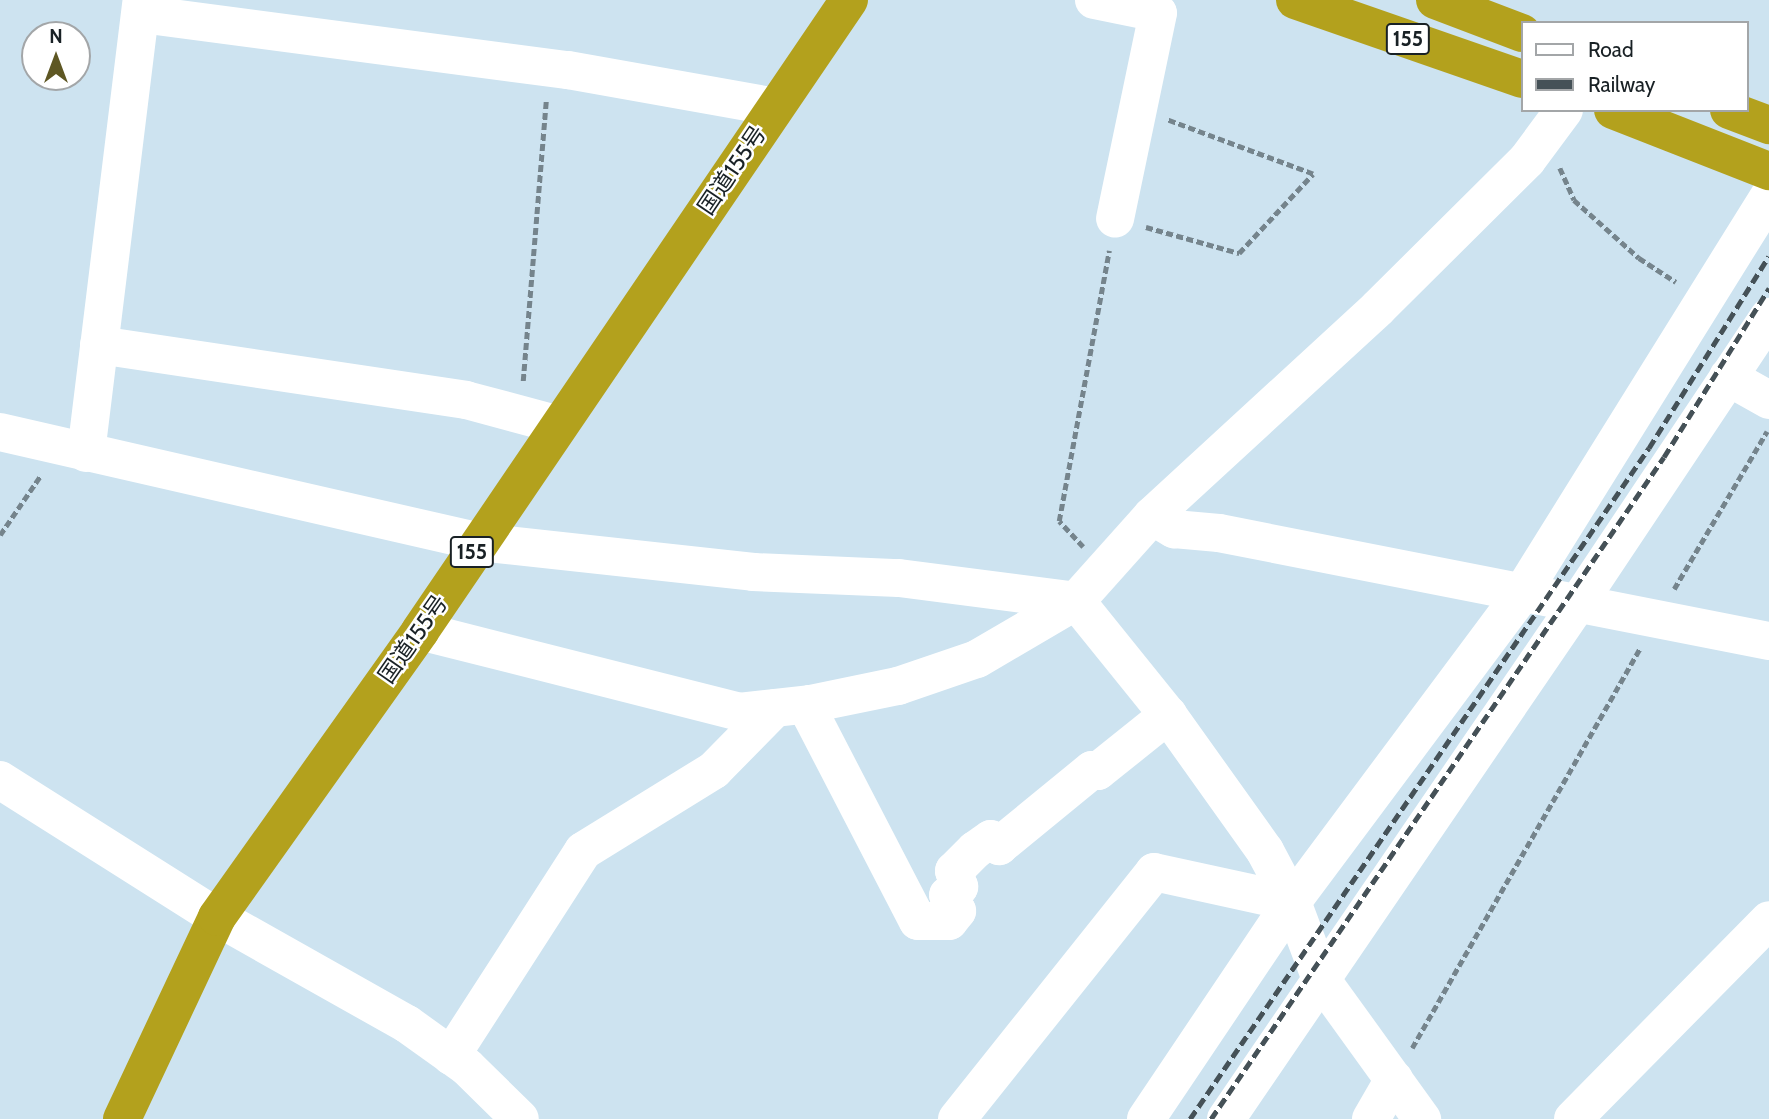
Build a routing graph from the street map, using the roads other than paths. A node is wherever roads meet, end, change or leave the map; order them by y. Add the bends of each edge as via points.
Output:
1 (849, 0) edge
2 (1094, 0) edge
3 (1295, 0) edge
4 (1435, 0) edge
5 (141, 7) edge
6 (1520, 32) edge
7 (1520, 78) edge
8 (776, 107) junction
9 (1618, 112) edge
10 (1734, 112) edge
11 (1555, 122) edge
12 (1769, 125) edge
13 (1769, 171) edge
14 (1769, 196) edge
15 (1115, 219) road end
16 (1769, 317) edge
17 (99, 345) junction
18 (1728, 377) junction
19 (1769, 400) edge
20 (559, 425) junction
21 (0, 432) edge
22 (73, 450) junction
23 (1152, 516) junction
24 (479, 542) junction
25 (1522, 593) junction
26 (1076, 601) junction
27 (1578, 604) junction
28 (420, 631) junction
29 (1769, 641) edge
30 (792, 706) junction
31 (1168, 715) junction
32 (0, 779) edge
33 (1292, 902) junction
34 (217, 917) junction
35 (1769, 920) edge
36 (1321, 979) junction
37 (451, 1056) junction
38 (1395, 1079) junction
39 (122, 1119) edge
40 (520, 1119) edge
41 (957, 1119) edge
42 (1146, 1119) edge
43 (1226, 1119) edge
44 (1371, 1119) edge
45 (1422, 1119) edge
46 (1573, 1119) edge

1 - 8 highway, 国道155号 / 155
2 - 15 street via 1158,13
3 - 7 highway, 155
4 - 6 highway, 155
5 - 8 street
5 - 17 street
8 - 20 highway, 国道155号 / 155
9 - 13 highway
10 - 12 highway
11 - 23 street via 1527,160 1378,308
14 - 25 street
16 - 18 street
17 - 20 street via 466,400
17 - 22 street
18 - 19 street
18 - 27 street
20 - 24 highway, 国道155号 / 155
21 - 22 street
22 - 24 street
23 - 25 street via 1174,529 1219,533
23 - 26 street
24 - 26 street via 753,572 899,578
24 - 28 highway, 国道155号 / 155
25 - 27 street
25 - 33 street
26 - 30 street via 977,659 898,686
26 - 31 street
27 - 29 street
27 - 36 street
28 - 30 street via 739,712
28 - 34 highway, 国道155号 / 155
30 - 31 street via 811,715 918,922 949,922 957,911 948,895 959,887 954,871 975,850 991,839 999,846
30 - 37 street via 714,770 583,851
31 - 33 street via 1265,851
32 - 34 street
33 - 36 street
33 - 41 street via 1154,872
33 - 42 street
34 - 37 street via 407,1024
34 - 39 highway, 国道155号 / 155
35 - 46 street
36 - 38 street
36 - 43 street
37 - 40 street
38 - 44 street
38 - 45 street

